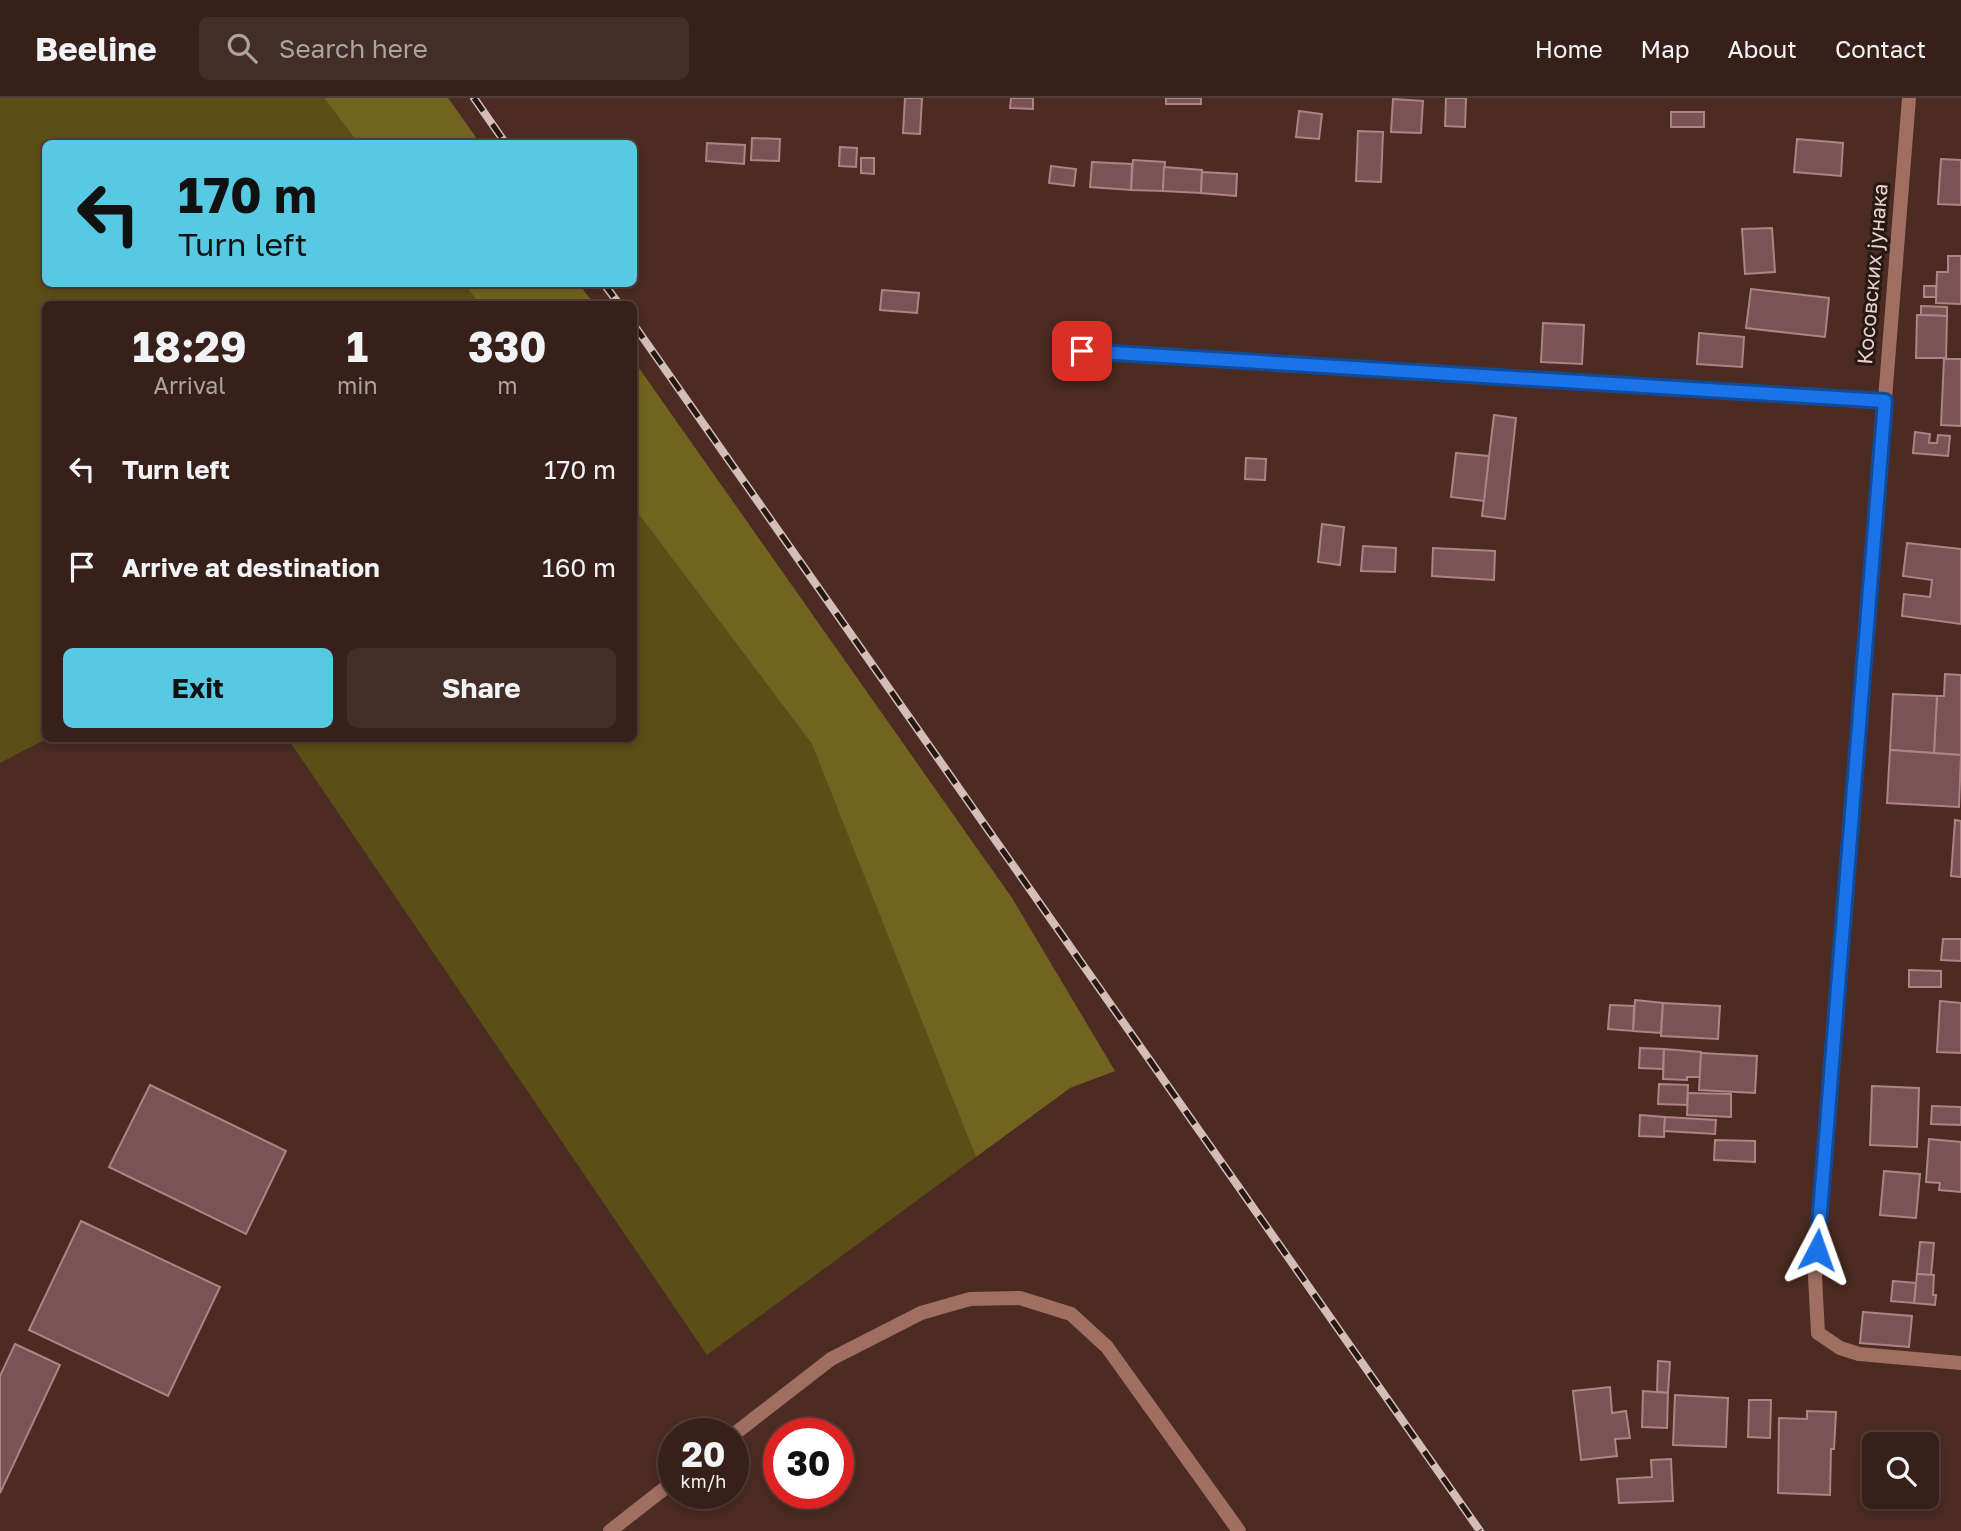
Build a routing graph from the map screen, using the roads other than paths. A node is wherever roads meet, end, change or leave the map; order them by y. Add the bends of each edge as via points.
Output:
1 (1909, 98) edge
2 (1082, 351) dead end
3 (1885, 401) junction
4 (1961, 1363) edge
5 (749, 1423) edge
6 (658, 1494) edge
7 (610, 1531) edge
8 (1239, 1531) edge

1 - 3 street, Косовских јунака
2 - 3 street
3 - 4 street, Косовских јунака via 1815,1278 1818,1333 1840,1348 1860,1354
5 - 8 street via 831,1359 920,1313 970,1299 1020,1298 1071,1314 1107,1347
6 - 7 street

